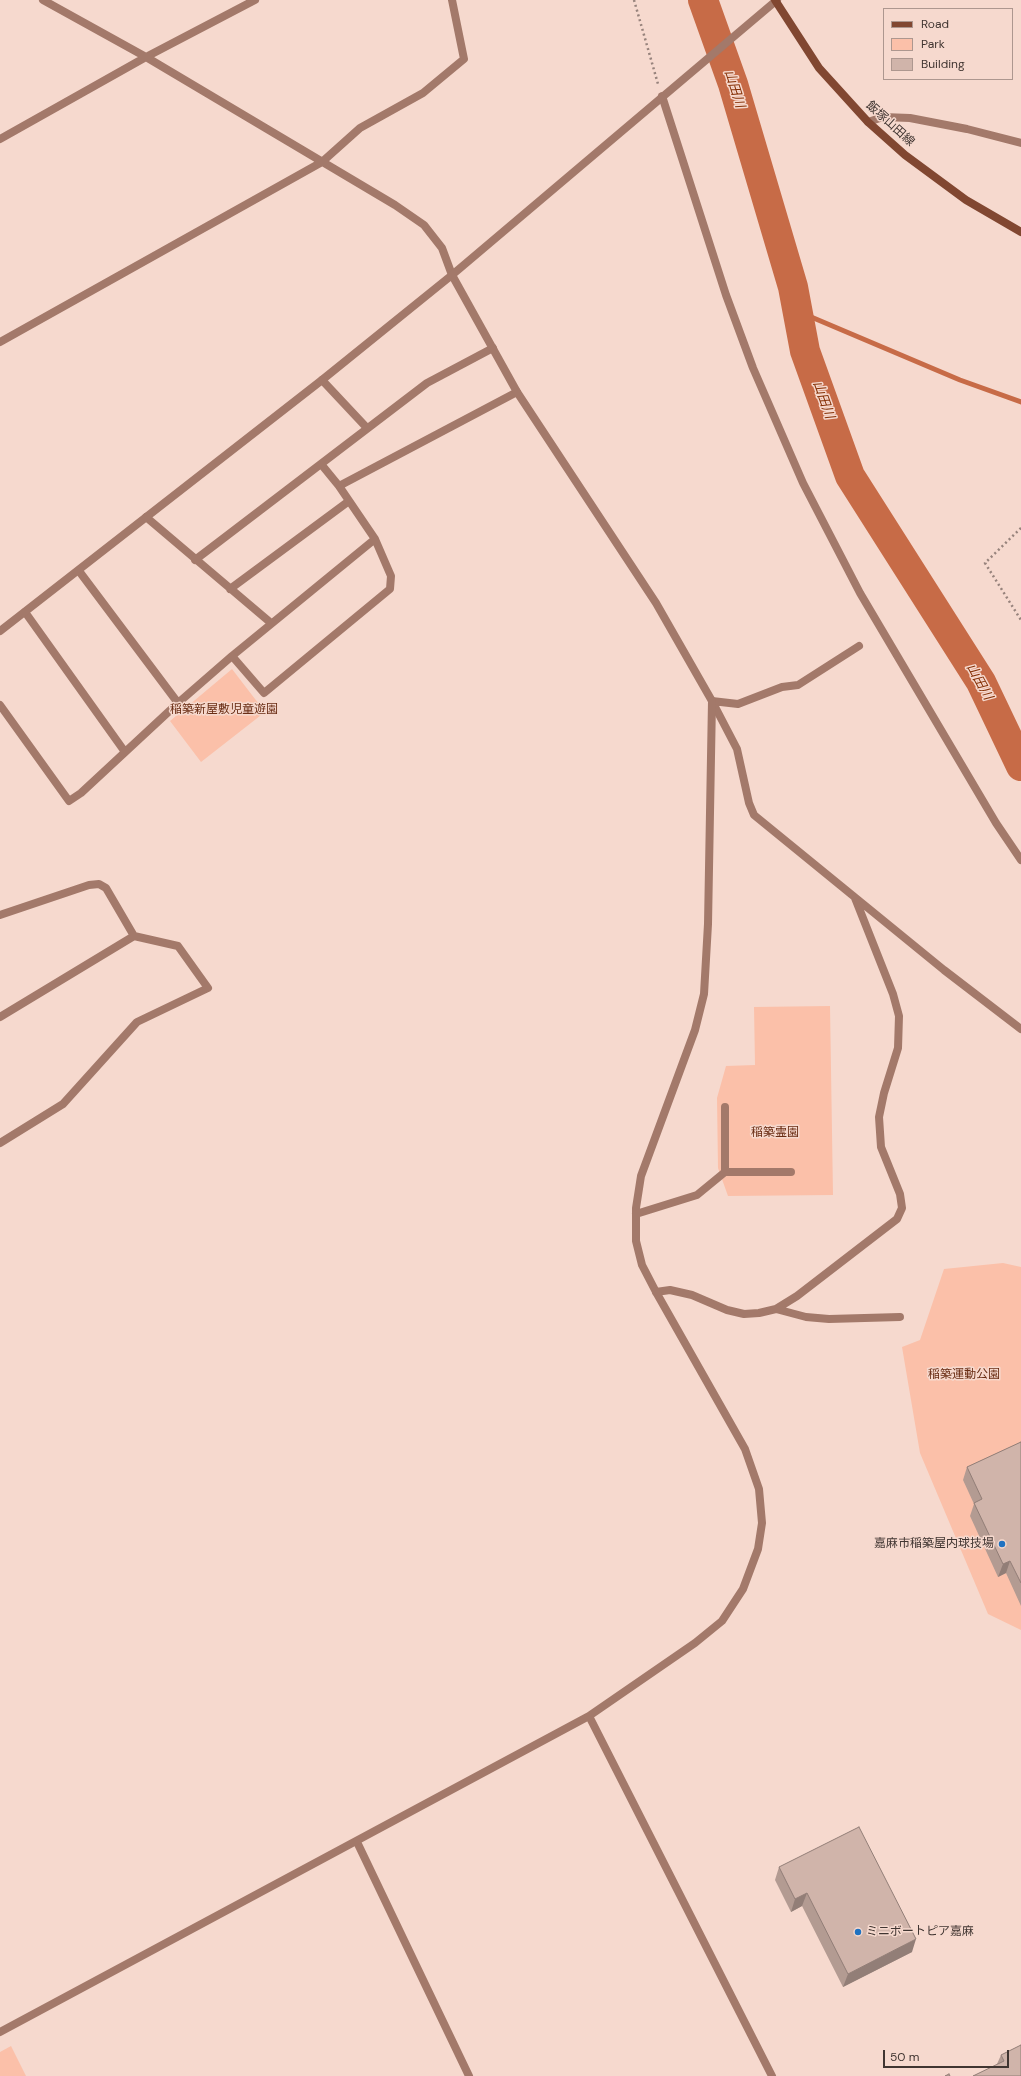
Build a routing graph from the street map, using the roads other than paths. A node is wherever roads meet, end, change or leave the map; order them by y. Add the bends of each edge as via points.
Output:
1 (43, 0) edge
2 (255, 0) edge
3 (452, 0) edge
4 (776, 0) edge
5 (146, 57) junction
6 (662, 96) junction
7 (868, 122) junction
8 (0, 139) edge
9 (1021, 143) edge
10 (322, 162) junction
11 (1021, 232) edge
12 (452, 275) junction
13 (0, 342) edge
14 (493, 348) junction
15 (322, 380) junction
16 (517, 392) junction
17 (367, 428) junction
18 (320, 464) junction
19 (339, 486) junction
20 (349, 501) junction
21 (146, 517) junction
22 (375, 539) junction
23 (195, 560) junction
24 (79, 571) junction
25 (230, 589) junction
26 (25, 612) junction
27 (270, 624) junction
28 (0, 632) edge
29 (858, 646) dead end
30 (232, 656) junction
31 (712, 701) junction
32 (178, 703) junction
33 (0, 705) edge
34 (125, 752) junction
35 (1021, 860) edge
36 (855, 898) junction
37 (0, 915) edge
38 (134, 936) junction
39 (0, 1017) edge
40 (1021, 1029) edge
41 (725, 1107) dead end
42 (0, 1143) edge
43 (725, 1172) junction
44 (790, 1172) dead end
45 (636, 1214) junction
46 (656, 1292) junction
47 (776, 1309) junction
48 (900, 1317) dead end
49 (589, 1716) junction
50 (357, 1842) junction
51 (0, 2032) edge
52 (469, 2076) edge
53 (772, 2076) edge

1 - 5 street
2 - 5 street
3 - 10 street via 464,59 423,93 360,128
4 - 6 street
4 - 7 main road, 飯塚山田線 via 819,68
5 - 8 street
5 - 10 street
6 - 12 street
6 - 35 street via 726,296 753,368 803,483 860,593 996,823
7 - 9 street via 883,117 910,118
7 - 11 main road, 飯塚山田線 via 905,155 966,200
10 - 12 street via 424,225 442,248
10 - 13 street
12 - 14 street
12 - 15 street
14 - 16 street
14 - 17 street via 427,383
15 - 17 street
15 - 21 street
16 - 19 street
16 - 31 street via 656,602
17 - 18 street
18 - 19 street
18 - 23 street
19 - 20 street
20 - 22 street
20 - 25 street
21 - 23 street
21 - 24 street
22 - 27 street
22 - 30 street via 391,576 390,589 264,693
23 - 25 street
24 - 26 street
24 - 32 street
25 - 27 street
26 - 28 street
26 - 34 street
27 - 30 street
29 - 31 street via 798,685 782,687 738,704
30 - 32 street
31 - 36 street via 737,749 754,815
31 - 45 street via 708,924 704,994 695,1030 642,1176
32 - 34 street
33 - 34 street via 69,801
36 - 40 street
36 - 47 street via 893,994 899,1016 898,1048 879,1117 881,1147 900,1194 902,1208 897,1219 891,1224 797,1296
37 - 38 street via 89,885 99,884 106,888
38 - 39 street
38 - 42 street via 178,946 208,988 137,1022 63,1104
41 - 43 street
43 - 44 street
43 - 45 street via 697,1195
45 - 46 street via 636,1241 642,1265
46 - 47 street via 670,1290 692,1295 727,1310 744,1314 760,1314
46 - 49 street via 745,1449 759,1489 762,1523 758,1548 743,1589 722,1621 696,1643
47 - 48 street via 806,1317 829,1319
49 - 50 street
49 - 53 street
50 - 51 street
50 - 52 street

